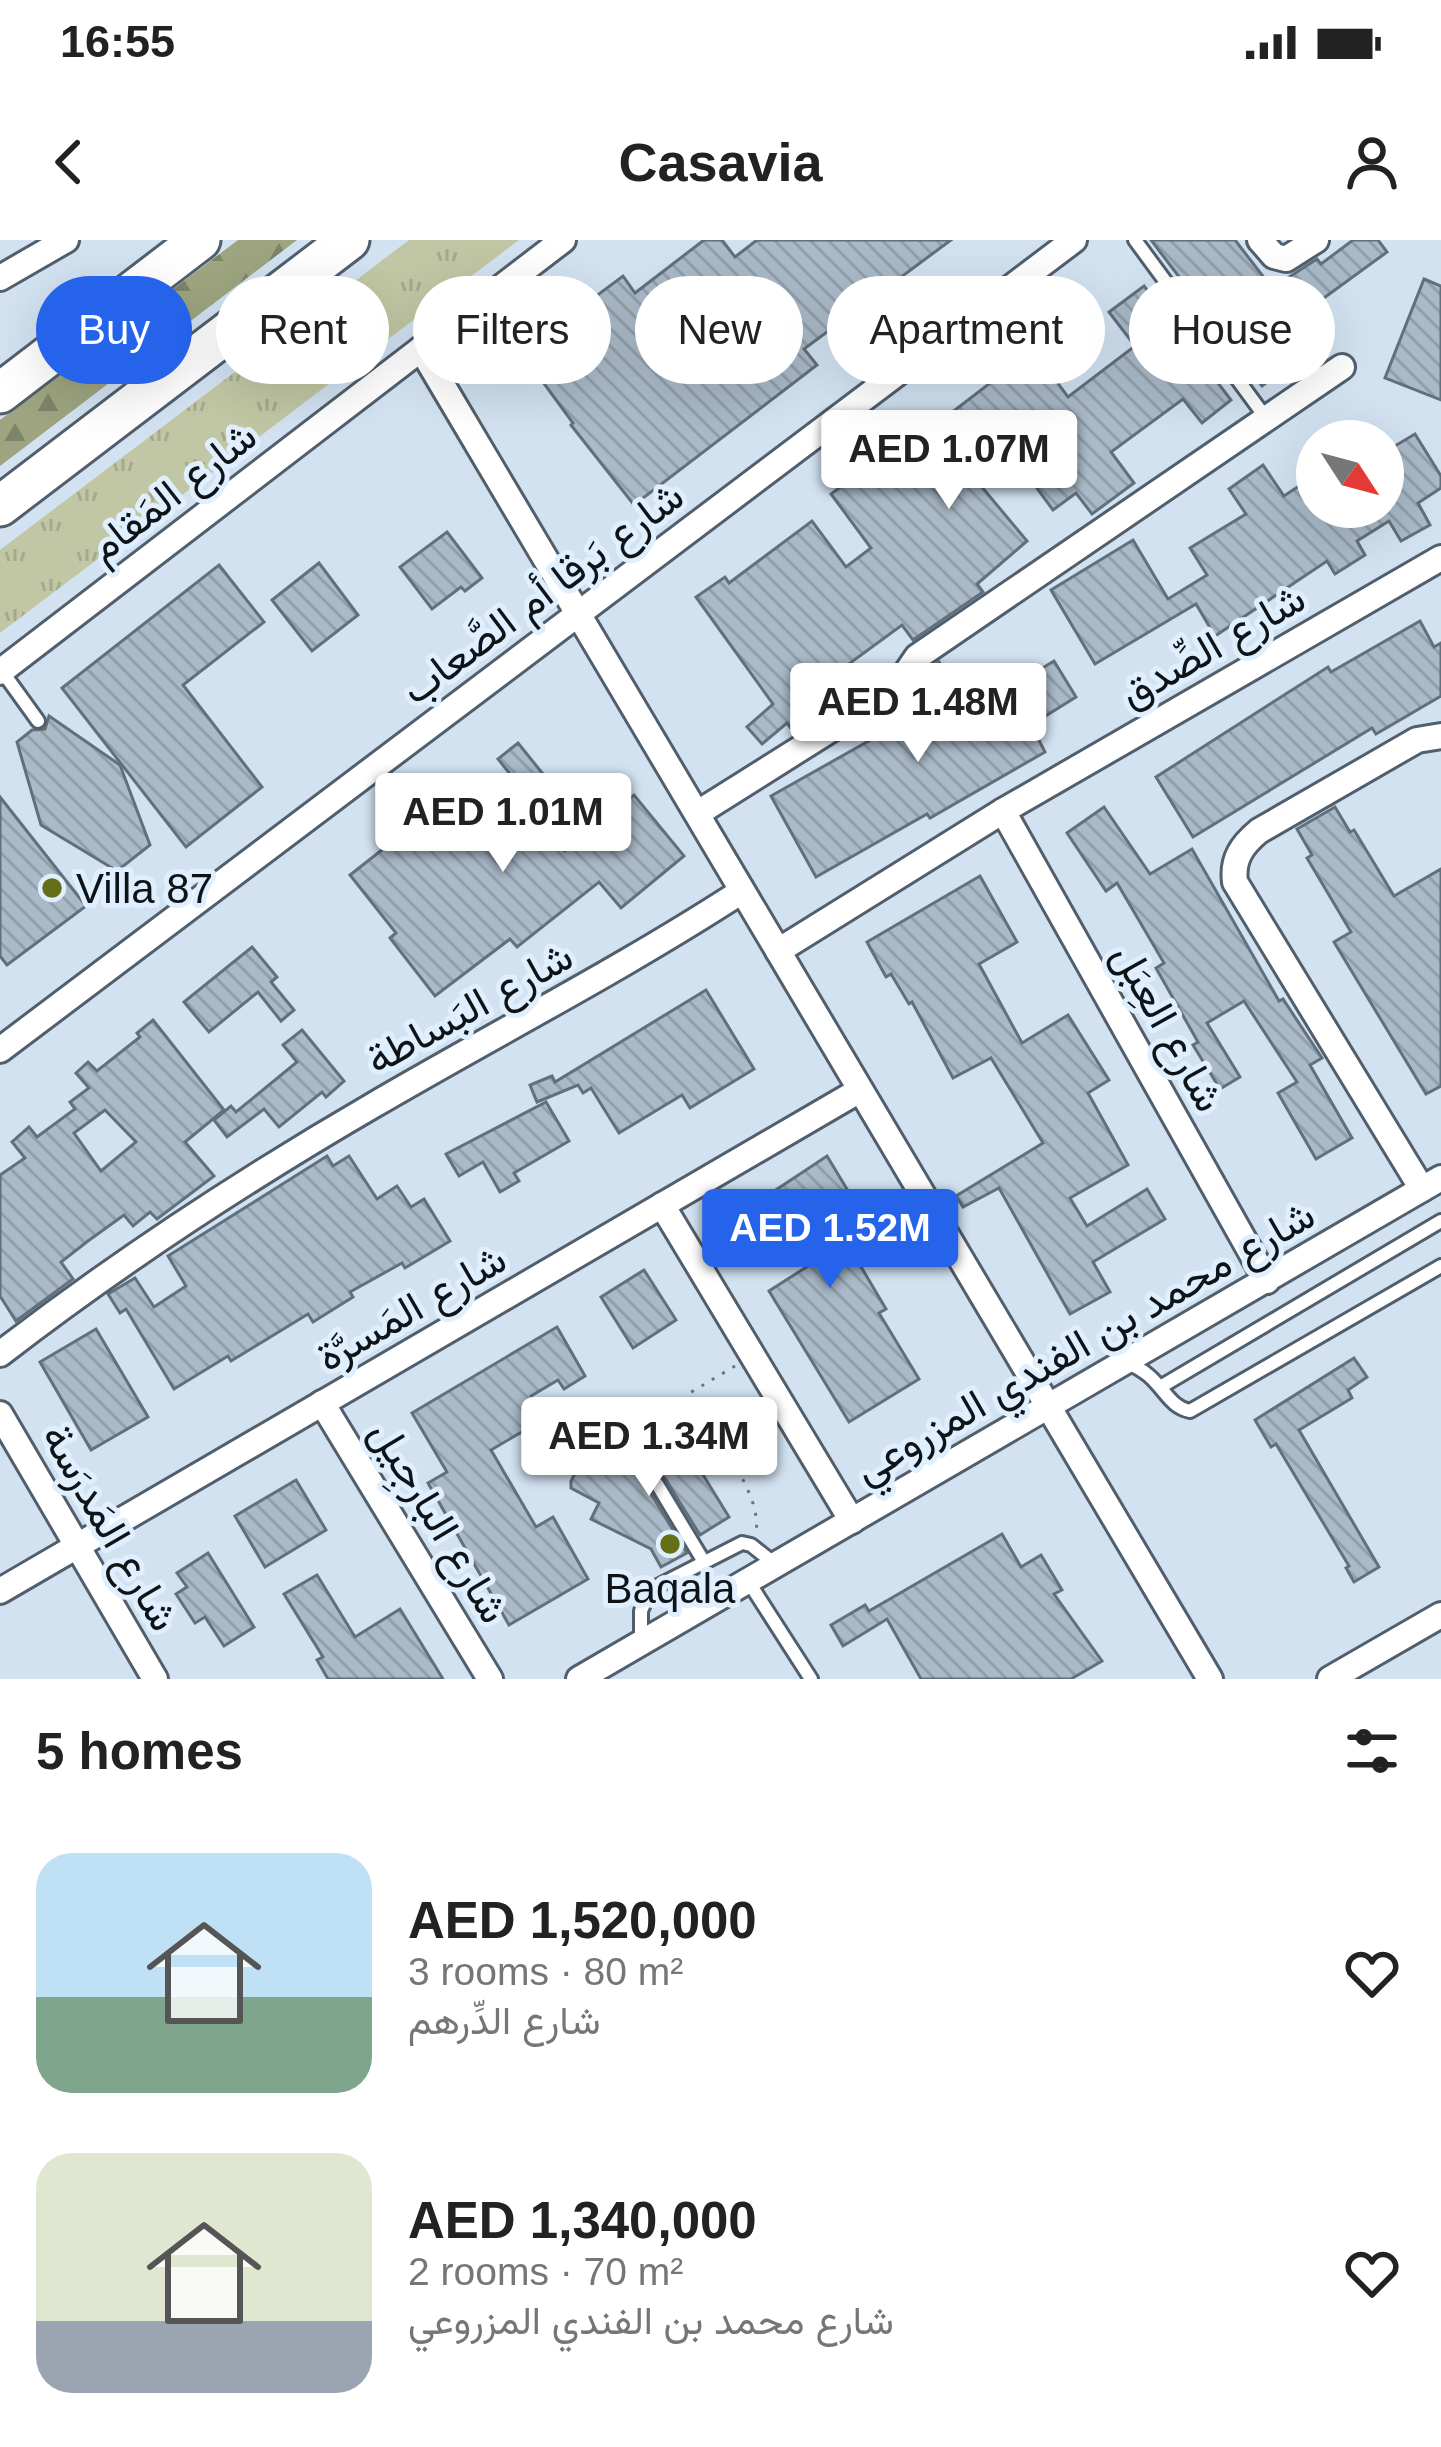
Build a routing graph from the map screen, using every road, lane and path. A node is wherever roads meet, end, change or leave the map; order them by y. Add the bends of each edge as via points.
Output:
1 (66, 240) edge
2 (200, 240) edge
3 (349, 240) edge
4 (563, 240) edge
5 (1073, 240) edge
6 (1135, 240) edge
7 (1260, 240) edge
8 (1316, 240) edge
9 (516, 276) edge
10 (0, 278) edge
11 (413, 355) edge
12 (1342, 368) dead end
13 (442, 384) edge
14 (0, 393) edge
15 (1267, 419) junction
16 (0, 506) edge
17 (1441, 557) edge
18 (578, 614) junction
19 (1, 672) edge
20 (38, 721) dead end
21 (1441, 736) edge
22 (1003, 811) junction
23 (698, 813) junction
24 (742, 890) junction
25 (778, 951) junction
26 (0, 1050) edge
27 (860, 1090) junction
28 (1431, 1183) edge
29 (662, 1205) junction
30 (1441, 1221) edge
31 (1441, 1265) edge
32 (1267, 1281) junction
33 (0, 1354) edge
34 (752, 1355) junction
35 (1126, 1362) junction
36 (1162, 1386) junction
37 (322, 1403) junction
38 (1049, 1407) junction
39 (0, 1414) edge
40 (657, 1484) dead end
41 (852, 1521) junction
42 (751, 1545) junction
43 (77, 1546) junction
44 (704, 1562) junction
45 (776, 1564) junction
46 (748, 1581) junction
47 (0, 1591) edge
48 (1441, 1615) edge
49 (641, 1643) junction
50 (155, 1679) edge
51 (490, 1679) edge
52 (579, 1679) edge
53 (811, 1679) edge
54 (1210, 1679) edge
55 (1330, 1679) edge

1 - 10 street
2 - 14 highway
3 - 16 highway
4 - 9 street, شارع المَقام
5 - 18 street, شارع بَرقا أم الصَّعاب
6 - 15 lane
7 - 8 street via 1286,259
11 - 19 street, شارع المَقام
12 - 15 street
13 - 18 street
15 - 23 street via 917,657 895,689
17 - 22 street, شارع الصِّدق
18 - 23 street
18 - 26 street, شارع بَرقا أم الصَّعاب
19 - 20 lane
21 - 28 street via 1417,740 1259,831 1233,869
22 - 25 street, شارع الصِّدق
22 - 32 street, شارع العِبَل
23 - 24 street
24 - 25 street
24 - 33 street, شارع البَساطة via 233,1190
25 - 27 street
27 - 29 street, شارع المَسرَّة
27 - 38 street
28 - 32 street, شارع محمد بن الفندي المزروعي
29 - 34 street
29 - 37 street, شارع المَسرَّة
30 - 36 lane
31 - 36 lane via 1190,1411 1174,1406
32 - 35 street, شارع محمد بن الفندي المزروعي
34 - 41 street
34 - 42 path via 688,1394 756,1505
35 - 36 lane
35 - 38 street, شارع محمد بن الفندي المزروعي
37 - 43 street, شارع المَسرَّة
37 - 51 street, شارع البارجِيل
38 - 41 street, شارع محمد بن الفندي المزروعي
38 - 54 street
39 - 43 street, شارع المَدرَسة
40 - 44 lane
41 - 45 street, شارع محمد بن الفندي المزروعي
42 - 44 lane
42 - 45 lane
43 - 47 street, شارع المَسرَّة
43 - 50 street, شارع المَدرَسة
44 - 49 lane via 646,1595
45 - 46 street, شارع محمد بن الفندي المزروعي
46 - 49 street, شارع محمد بن الفندي المزروعي
46 - 53 lane
48 - 55 street
49 - 52 street, شارع محمد بن الفندي المزروعي

